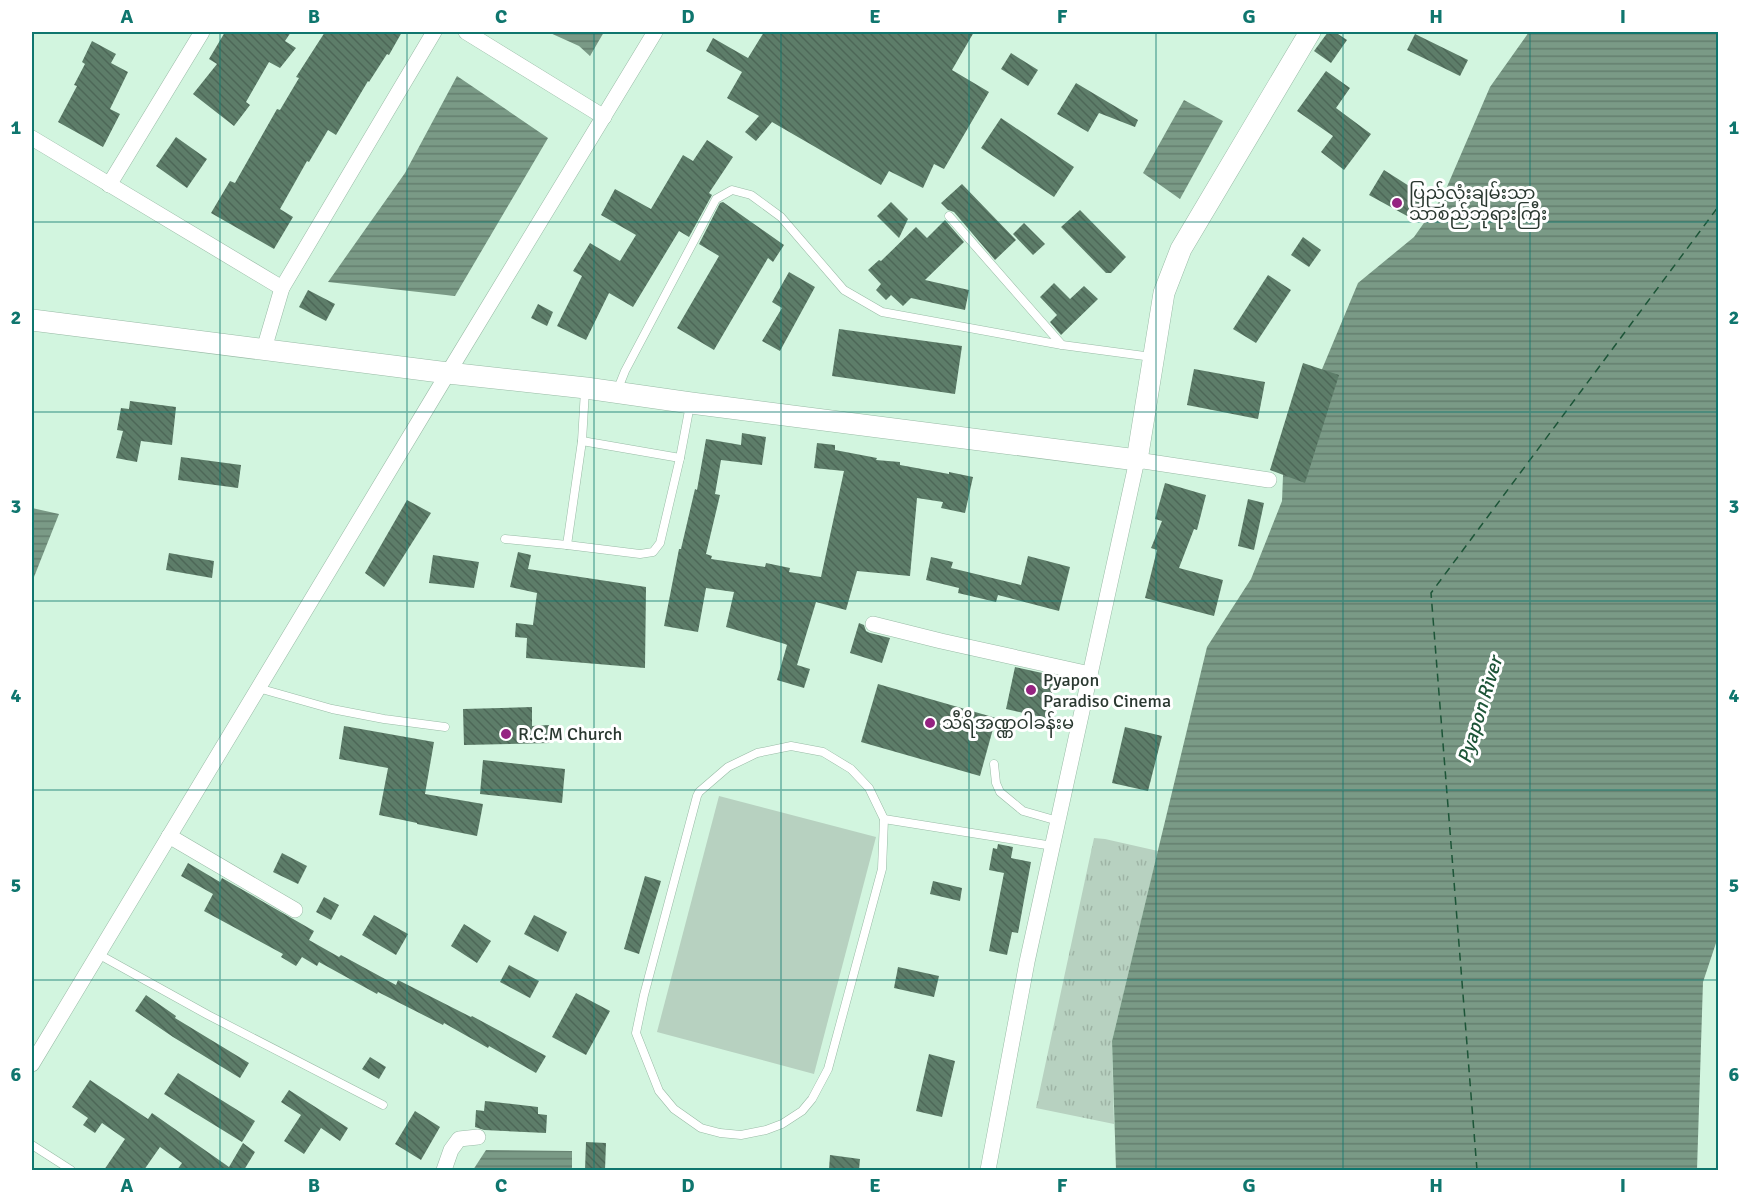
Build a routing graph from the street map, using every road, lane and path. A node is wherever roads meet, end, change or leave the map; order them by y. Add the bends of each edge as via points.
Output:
1 (202, 32) edge
2 (434, 32) edge
3 (465, 32) edge
4 (656, 32) edge
5 (1310, 32) edge
6 (604, 117) junction
7 (32, 138) edge
8 (109, 185) junction
9 (949, 216) dead end
10 (282, 288) junction
11 (32, 320) edge
12 (1062, 345) junction
13 (264, 349) junction
14 (1154, 357) junction
15 (448, 373) junction
16 (586, 388) junction
17 (616, 393) junction
18 (691, 403) junction
19 (582, 441) junction
20 (680, 458) junction
21 (1137, 460) junction
22 (1269, 480) dead end
23 (505, 539) dead end
24 (567, 545) junction
25 (873, 624) dead end
26 (1090, 674) junction
27 (258, 688) junction
28 (445, 727) dead end
29 (994, 764) dead end
30 (884, 819) junction
31 (1058, 821) junction
32 (169, 836) junction
33 (1053, 846) junction
34 (295, 910) dead end
35 (98, 954) junction
36 (32, 1064) edge
37 (383, 1105) dead end
38 (478, 1137) dead end
39 (32, 1145) edge
40 (71, 1170) edge
41 (444, 1170) edge
42 (987, 1170) edge

1 - 8 street
2 - 10 street
3 - 6 street
4 - 6 street
5 - 14 main road via 1181,249 1164,293
6 - 15 street
7 - 8 street
8 - 10 street
9 - 12 lane
10 - 13 street
11 - 13 main road
12 - 14 lane
12 - 17 lane via 882,312 844,290 781,217 751,195 732,190 716,199
13 - 15 main road
14 - 21 main road
15 - 16 main road
15 - 27 street
16 - 17 main road
16 - 19 lane
17 - 18 main road
18 - 20 lane
18 - 21 main road
19 - 20 lane
19 - 24 lane
20 - 24 lane via 660,543 653,552 640,554
21 - 22 street
21 - 26 street
23 - 24 lane
25 - 26 street
26 - 31 street
27 - 28 lane via 332,709
27 - 32 street
29 - 31 lane via 1000,792 1023,811
30 - 30 lane via 882,869 828,1069 812,1099 802,1111 766,1131 720,1133 685,1118 659,1091 636,1033 699,792 728,767 757,753 791,746 823,752 851,769 870,788
30 - 33 lane
31 - 33 street
32 - 34 street
32 - 35 street
33 - 42 street
35 - 36 street
35 - 37 lane
38 - 41 street via 459,1139
39 - 40 lane

